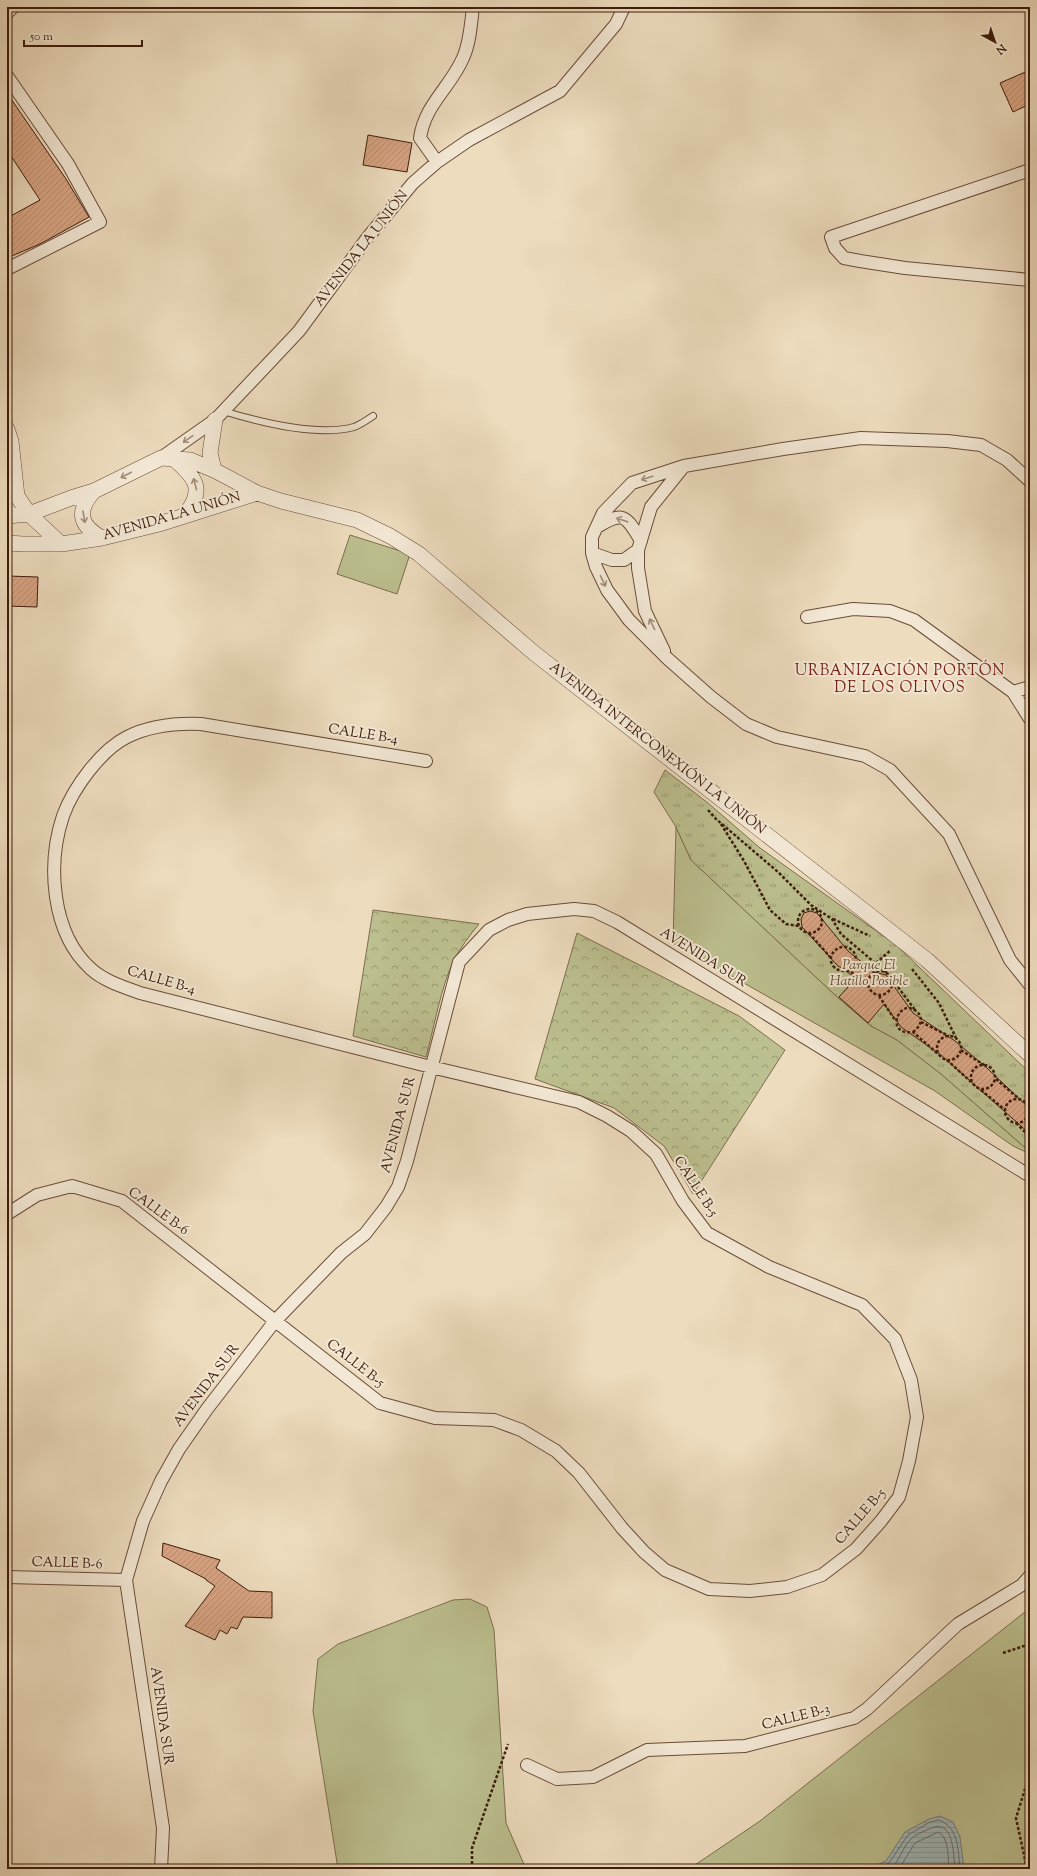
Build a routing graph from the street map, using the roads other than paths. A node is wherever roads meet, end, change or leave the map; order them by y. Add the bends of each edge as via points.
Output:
1 (13, 7) edge
2 (474, 7) edge
3 (624, 7) edge
4 (7, 13) edge
5 (7, 76) edge
6 (437, 162) junction
7 (1030, 170) edge
8 (7, 269) edge
9 (1030, 280) edge
10 (219, 416) junction
11 (373, 416) dead end
12 (7, 429) edge
13 (167, 458) junction
14 (684, 466) junction
15 (214, 470) junction
16 (1030, 481) edge
17 (94, 491) junction
18 (257, 493) junction
19 (30, 514) junction
20 (185, 515) junction
21 (7, 516) edge
22 (596, 528) junction
23 (102, 538) junction
24 (7, 542) edge
25 (61, 544) junction
26 (640, 546) junction
27 (592, 553) junction
28 (807, 617) dead end
29 (668, 659) junction
30 (1030, 687) edge
31 (1013, 692) junction
32 (1030, 719) edge
33 (426, 761) dead end
34 (1030, 985) edge
35 (1030, 1055) edge
36 (431, 1067) junction
37 (1030, 1176) edge
38 (7, 1214) edge
39 (275, 1321) junction
40 (1030, 1576) edge
41 (7, 1577) edge
42 (126, 1580) junction
43 (527, 1765) dead end
44 (161, 1869) edge

1 - 4 street
2 - 6 street via 464,57 422,124 420,138
3 - 6 street, AVENIDA LA UNIÓN via 616,24 560,90 469,140
5 - 8 street via 68,164 100,222
6 - 10 street, AVENIDA LA UNIÓN via 413,183 368,237 299,331
7 - 9 street via 832,237 835,248 844,258 905,268
10 - 11 lane via 315,430 337,430 356,426
10 -> 13 street, AVENIDA LA UNIÓN
10 - 15 street via 210,453
12 - 19 street via 11,441 17,496
13 - 15 street, AVENIDA LA UNIÓN via 190,460
13 -> 17 street, AVENIDA LA UNIÓN
20 -> 13 street via 196,497 193,478
14 - 16 street via 861,438 947,440 981,445 1007,460
14 -> 22 street via 632,483 603,513
14 - 26 street via 651,507
15 - 18 street, AVENIDA LA UNIÓN
17 - 19 street, AVENIDA LA UNIÓN
17 -> 23 street via 82,507 83,518 92,533
18 - 20 street, AVENIDA LA UNIÓN
18 - 35 street, AVENIDA INTERCONEXIÓN LA UNIÓN via 357,520 419,554 534,653 927,960
19 - 21 street, AVENIDA LA UNIÓN
19 - 25 street
20 - 23 street, AVENIDA LA UNIÓN
26 -> 22 street via 631,523 624,518 612,517
22 - 27 street via 592,537
23 - 25 street, AVENIDA LA UNIÓN
24 - 25 street, AVENIDA LA UNIÓN
26 - 27 street via 624,560 612,560
29 -> 26 street via 645,611 638,568
27 -> 29 street via 607,590 629,620
28 - 31 street via 853,609 890,611 914,620
29 - 34 street via 711,698 746,724 777,736 865,756 890,770 949,834 1010,960
30 - 31 street
31 - 32 street
33 - 36 street, CALLE B-4 via 201,724 178,723 149,730 127,737 107,751 89,771 64,815 54,864 61,920 72,945 91,969 113,982 140,993
36 - 37 street, AVENIDA SUR via 459,962 489,930 527,914 574,908 594,911 617,922
36 - 39 street, AVENIDA SUR via 407,1161 398,1187 386,1208 365,1234 341,1253
36 - 39 street, CALLE B-5 via 579,1102 607,1116 631,1131 656,1154 683,1201 707,1233 769,1267 862,1305 895,1339 911,1380 917,1417 899,1497 856,1549 822,1576 787,1587 750,1591 709,1589 664,1570 644,1552 579,1473 556,1451 521,1430 494,1420 435,1418 380,1403
38 - 39 street, CALLE B-6 via 37,1195 72,1186 122,1201
39 - 42 street, AVENIDA SUR via 179,1449 161,1481 144,1521
40 - 43 street, CALLE B-3 via 1022,1585 958,1624 867,1709 854,1718 746,1746 647,1750 593,1776 557,1779
41 - 42 street, CALLE B-6
42 - 44 street, AVENIDA SUR via 163,1828

